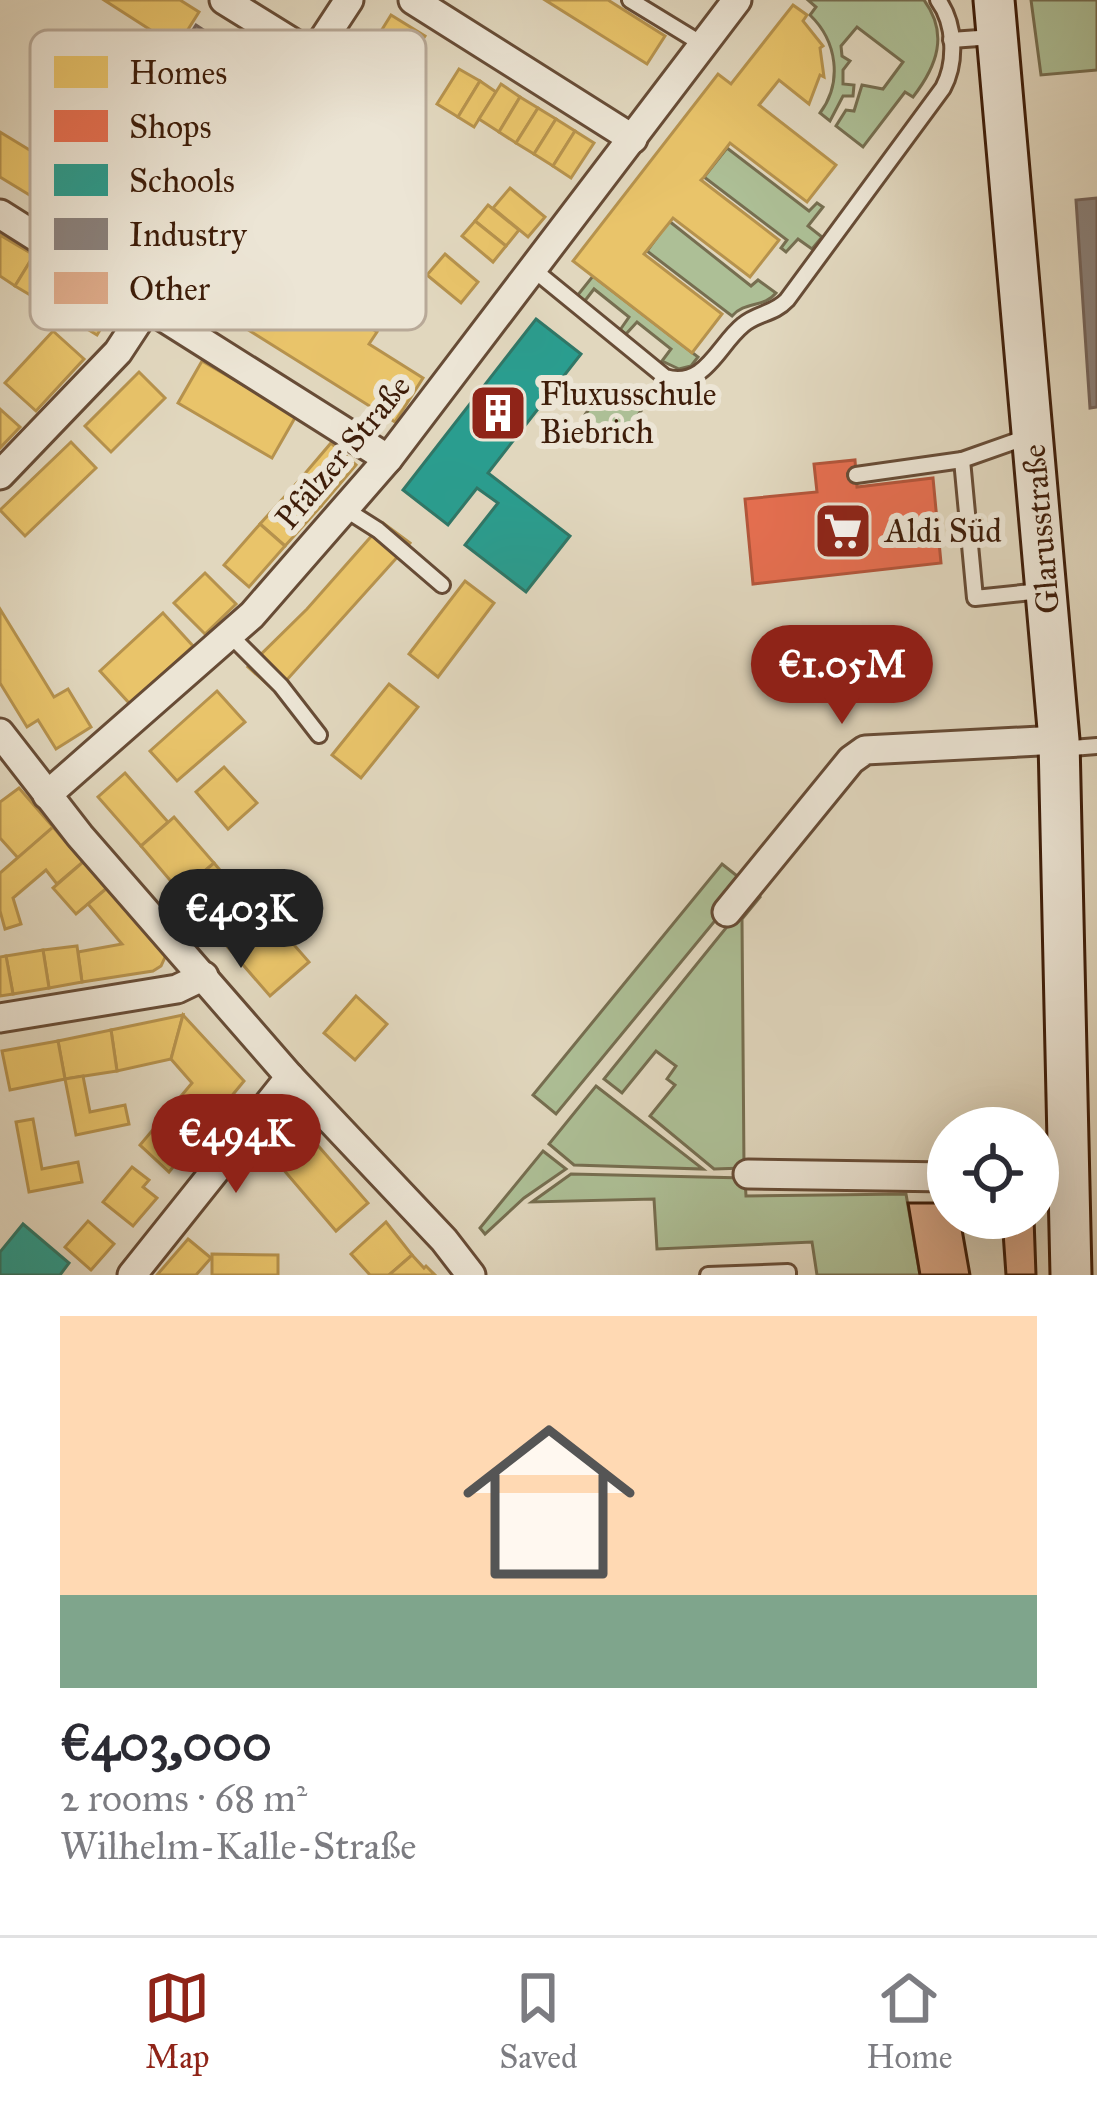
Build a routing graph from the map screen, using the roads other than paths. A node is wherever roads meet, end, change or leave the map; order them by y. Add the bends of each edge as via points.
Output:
1 (224, 0) edge
2 (349, 0) edge
3 (413, 0) edge
4 (630, 0) edge
5 (737, 0) edge
6 (938, 0) edge
7 (995, 18) edge
8 (272, 30) edge
9 (328, 30) edge
10 (951, 40) junction
11 (702, 44) junction
12 (633, 139) junction
13 (0, 214) edge
14 (30, 233) edge
15 (533, 270) junction
16 (132, 330) edge
17 (182, 330) edge
18 (1032, 435) junction
19 (388, 459) junction
20 (962, 460) junction
21 (0, 475) edge
22 (856, 475) dead end
23 (345, 508) junction
24 (442, 585) dead end
25 (1046, 590) junction
26 (230, 635) junction
27 (0, 733) edge
28 (319, 735) dead end
29 (1072, 745) edge
30 (47, 795) junction
31 (727, 912) dead end
32 (204, 976) junction
33 (0, 1018) edge
34 (290, 1077) junction
35 (1055, 1107) edge
36 (748, 1174) dead end
37 (927, 1177) edge
38 (1059, 1212) edge
39 (132, 1275) edge
40 (471, 1275) edge
41 (709, 1275) edge
42 (788, 1275) edge
43 (1071, 1275) edge

1 - 8 street
2 - 9 street
3 - 12 street
4 - 11 lane
5 - 11 street, Pfälzer Straße
6 - 10 lane
7 - 10 lane
7 - 18 street, Glarusstraße
10 - 15 lane via 944,88 787,300 747,321 696,375 665,377
11 - 12 street, Pfälzer Straße
12 - 15 street, Pfälzer Straße
13 - 14 street
15 - 19 street, Pfälzer Straße
16 - 21 street
17 - 19 street
18 - 20 lane
18 - 25 street, Glarusstraße
19 - 23 street, Pfälzer Straße
20 - 22 lane
20 - 25 lane via 975,598
23 - 24 lane
23 - 26 street, Pfälzer Straße
25 - 29 street, Glarusstraße
26 - 28 lane
26 - 30 street, Pfälzer Straße
27 - 30 street
29 - 31 street via 865,750
29 - 35 street, Glarusstraße
30 - 32 street
32 - 33 street via 177,989
32 - 34 street
34 - 39 street
34 - 40 street
36 - 37 street
38 - 43 street, Glarusstraße
41 - 42 lane

